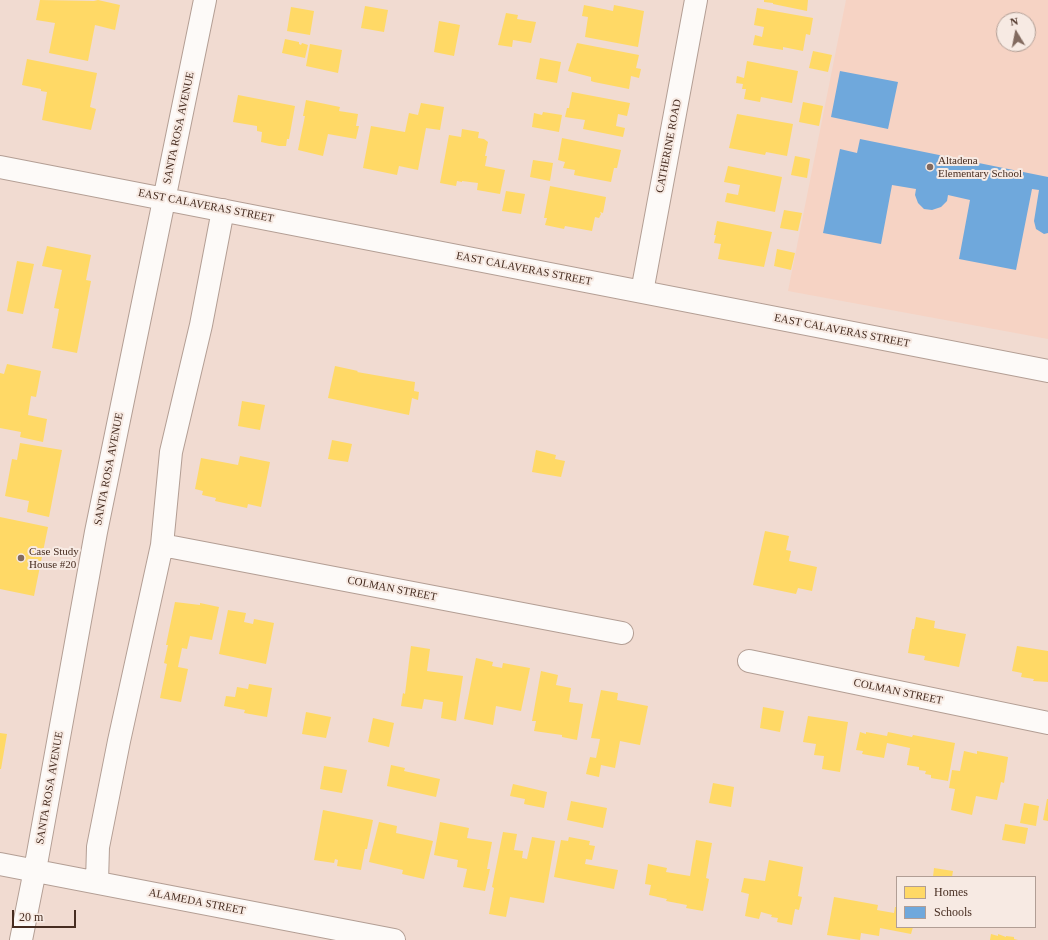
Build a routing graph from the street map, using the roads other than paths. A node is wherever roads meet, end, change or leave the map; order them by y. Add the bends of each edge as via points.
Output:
1 (205, 0) edge
2 (696, 0) edge
3 (0, 167) edge
4 (164, 198) junction
5 (223, 210) junction
6 (642, 292) junction
7 (1048, 372) edge
8 (162, 545) junction
9 (622, 633) dead end
10 (749, 661) dead end
11 (1048, 723) edge
12 (0, 864) edge
13 (35, 870) junction
14 (97, 882) junction
15 (21, 940) edge
16 (394, 940) edge

1 - 4 street, SANTA ROSA AVENUE
2 - 6 street, CATHERINE ROAD
3 - 4 street, EAST CALAVERAS STREET
4 - 5 street, EAST CALAVERAS STREET
4 - 13 street, SANTA ROSA AVENUE via 96,532
5 - 6 street, EAST CALAVERAS STREET
5 - 8 street via 201,325 171,452
6 - 7 street, EAST CALAVERAS STREET
8 - 9 street, COLMAN STREET
8 - 14 street via 98,847
10 - 11 street, COLMAN STREET
12 - 13 street, ALAMEDA STREET
13 - 14 street, ALAMEDA STREET
13 - 15 street, SANTA ROSA AVENUE
14 - 16 street, ALAMEDA STREET

